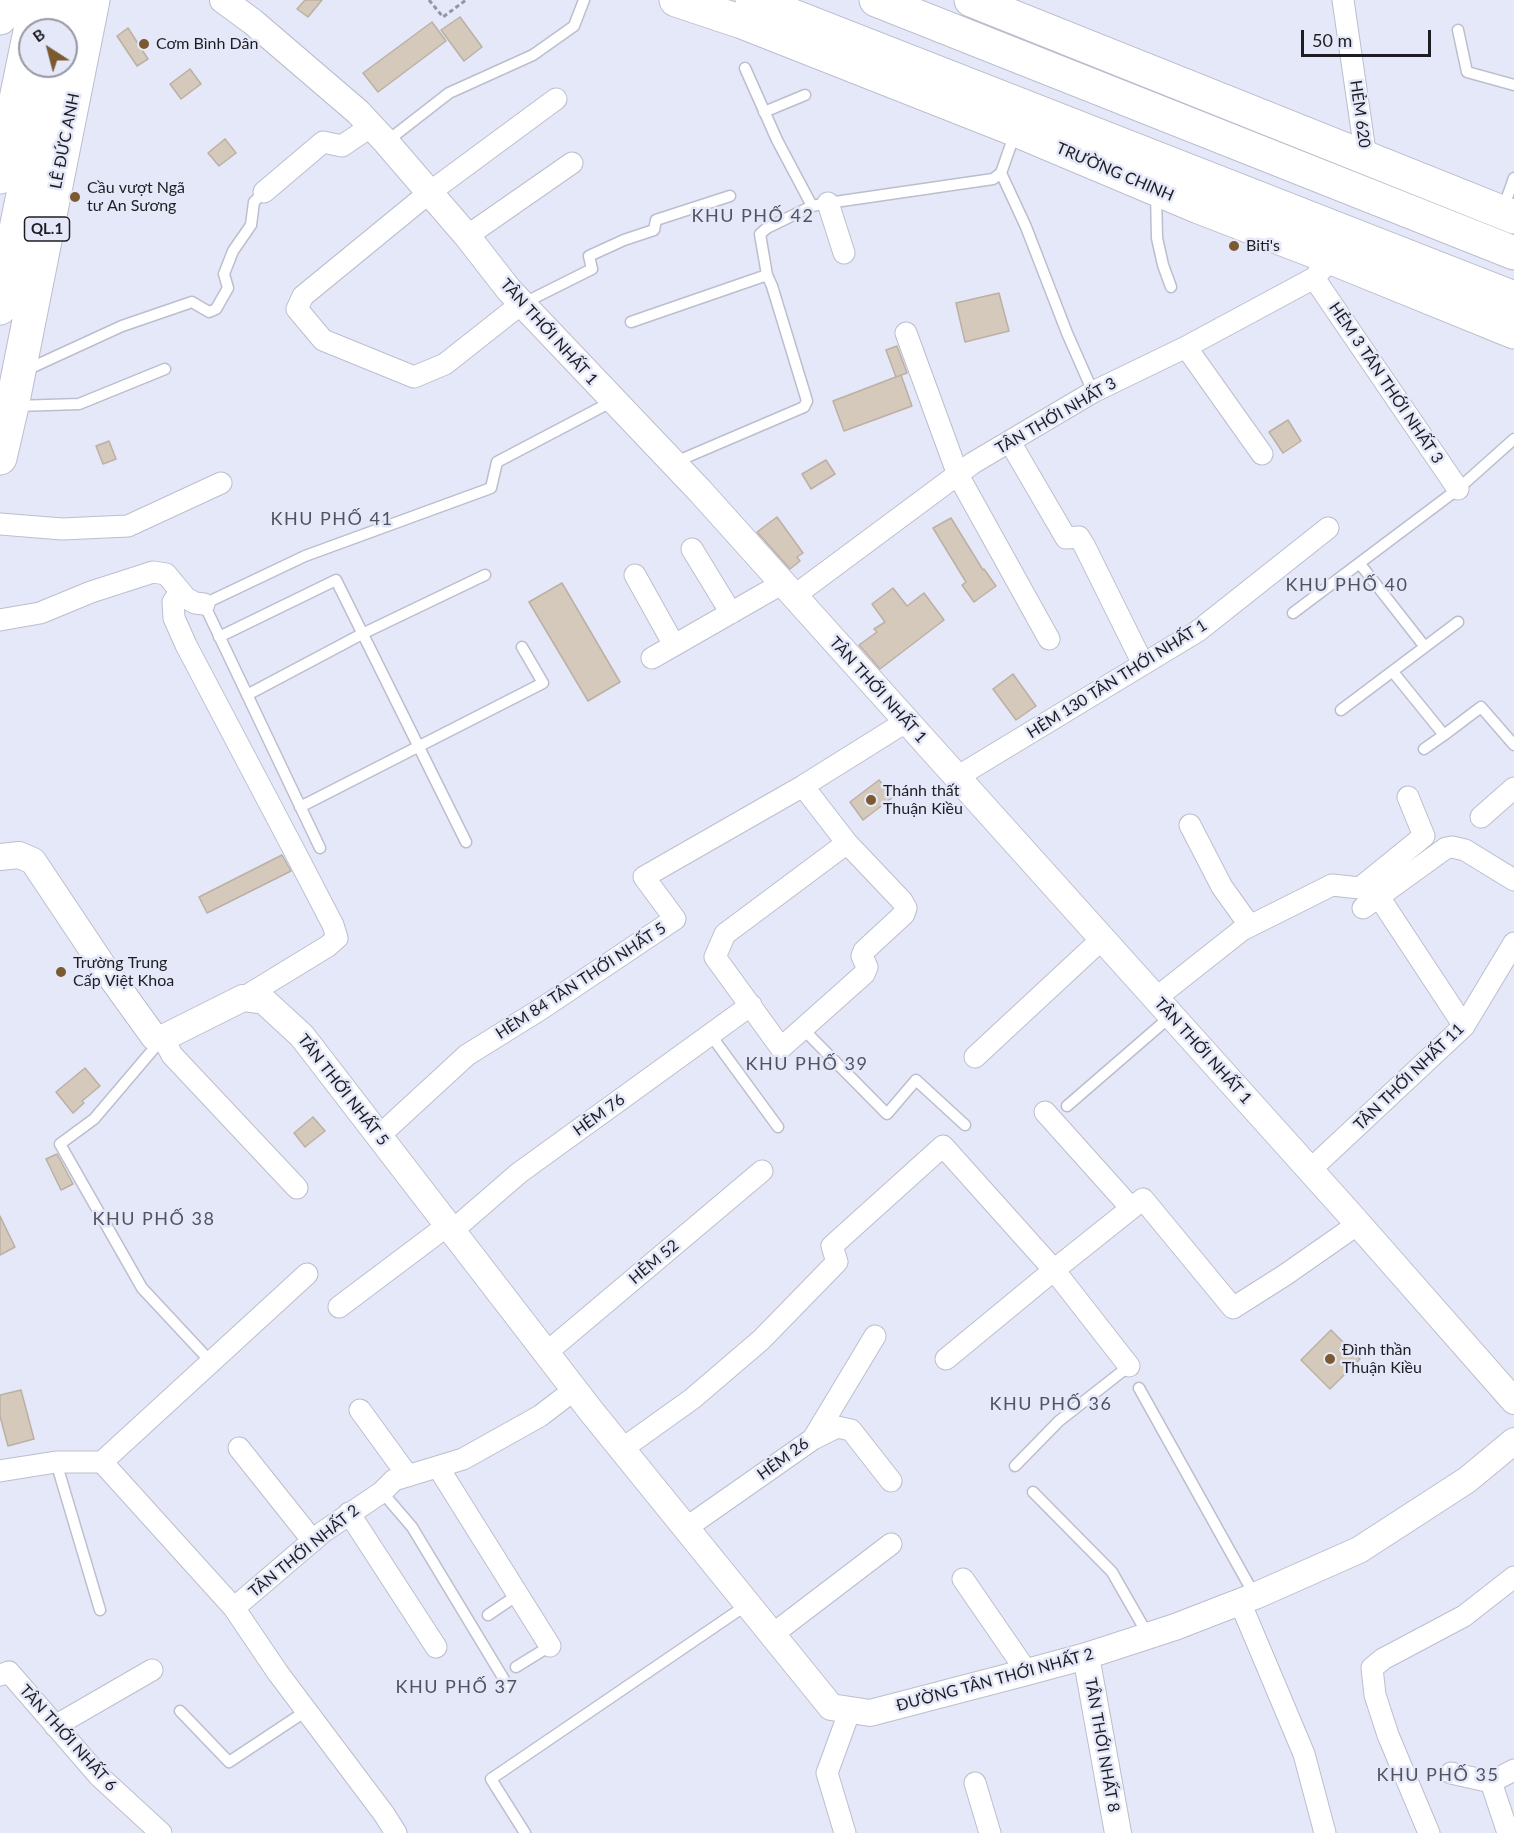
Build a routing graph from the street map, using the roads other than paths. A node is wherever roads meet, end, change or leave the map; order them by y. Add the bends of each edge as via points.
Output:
1 (3, 0) edge
2 (36, 0) edge
3 (62, 0) edge
4 (93, 0) edge
5 (223, 0) edge
6 (584, 0) edge
7 (676, 0) edge
8 (752, 0) edge
9 (1343, 0) edge
10 (881, 1) edge
11 (976, 1) edge
12 (716, 14) junction
13 (0, 18) edge
14 (32, 18) edge
15 (58, 18) edge
16 (800, 19) junction
17 (1458, 30) dead end
18 (745, 68) dead end
19 (20, 78) edge
20 (47, 78) edge
21 (1514, 85) edge
22 (805, 95) dead end
23 (556, 99) dead end
24 (764, 112) junction
25 (1016, 130) junction
26 (378, 135) junction
27 (1366, 158) junction
28 (572, 163) dead end
29 (1001, 173) junction
30 (0, 177) edge
31 (1514, 178) edge
32 (1156, 189) junction
33 (264, 192) joint
34 (430, 192) junction
35 (730, 196) dead end
36 (820, 204) junction
37 (1508, 214) edge
38 (467, 236) junction
39 (844, 253) dead end
40 (1514, 253) edge
41 (1323, 268) junction
42 (767, 275) junction
43 (1171, 287) dead end
44 (1514, 298) edge
45 (521, 304) junction
46 (0, 308) edge
47 (631, 322) dead end
48 (1514, 332) edge
49 (906, 333) dead end
50 (1186, 347) junction
51 (165, 369) dead end
52 (18, 374) junction
53 (1093, 392) junction
54 (613, 401) junction
55 (12, 406) junction
56 (1514, 439) edge
57 (1010, 442) junction
58 (1262, 454) dead end
59 (0, 458) edge
60 (673, 463) junction
61 (958, 475) junction
62 (220, 483) dead end
63 (1458, 489) junction
64 (0, 524) edge
65 (1328, 528) dead end
66 (692, 549) dead end
67 (1360, 564) junction
68 (485, 575) dead end
69 (635, 575) dead end
70 (788, 590) junction
71 (180, 592) junction
72 (204, 604) junction
73 (731, 613) junction
74 (1293, 613) dead end
75 (0, 620) edge
76 (1458, 622) dead end
77 (362, 633) junction
78 (219, 637) junction
79 (1049, 639) dead end
80 (674, 645) junction
81 (522, 647) dead end
82 (1425, 647) junction
83 (652, 658) dead end
84 (1143, 664) junction
85 (1393, 672) junction
86 (247, 695) junction
87 (1341, 711) dead end
88 (907, 721) junction
89 (1444, 735) junction
90 (1514, 746) edge
91 (419, 748) junction
92 (1424, 749) dead end
93 (957, 777) junction
94 (802, 786) junction
95 (1514, 788) edge
96 (1408, 797) dead end
97 (300, 807) junction
98 (1481, 817) dead end
99 (1190, 825) dead end
100 (466, 842) dead end
101 (847, 843) junction
102 (320, 848) dead end
103 (0, 857) edge
104 (1514, 880) edge
105 (1250, 926) junction
106 (1102, 939) junction
107 (1514, 943) edge
108 (243, 998) junction
109 (751, 1005) junction
110 (1164, 1007) junction
111 (1464, 1026) junction
112 (803, 1029) junction
113 (710, 1034) junction
114 (163, 1038) junction
115 (975, 1058) dead end
116 (1067, 1106) dead end
117 (1045, 1112) dead end
118 (965, 1125) dead end
119 (778, 1127) dead end
120 (379, 1136) junction
121 (1310, 1170) junction
122 (762, 1171) dead end
123 (297, 1188) dead end
124 (1131, 1208) junction
125 (1358, 1224) junction
126 (450, 1228) junction
127 (1054, 1270) junction
128 (308, 1274) dead end
129 (339, 1307) dead end
130 (875, 1336) dead end
131 (546, 1353) junction
132 (946, 1359) dead end
133 (211, 1362) junction
134 (1129, 1366) joint
135 (1139, 1388) dead end
136 (574, 1390) junction
137 (1514, 1401) edge
138 (360, 1410) dead end
139 (813, 1439) junction
140 (1514, 1441) edge
141 (239, 1448) dead end
142 (622, 1449) junction
143 (57, 1462) junction
144 (102, 1462) junction
145 (1016, 1466) dead end
146 (438, 1467) junction
147 (0, 1471) edge
148 (408, 1476) junction
149 (891, 1481) dead end
150 (382, 1492) junction
151 (1033, 1492) dead end
152 (349, 1513) junction
153 (686, 1528) junction
154 (313, 1541) junction
155 (891, 1544) dead end
156 (1514, 1577) edge
157 (963, 1579) dead end
158 (519, 1594) junction
159 (1248, 1599) junction
160 (748, 1604) junction
161 (234, 1608) junction
162 (100, 1610) dead end
163 (488, 1615) dead end
164 (773, 1634) junction
165 (1149, 1635) junction
166 (550, 1646) joint
167 (436, 1647) dead end
168 (1086, 1656) junction
169 (516, 1667) dead end
170 (152, 1670) dead end
171 (1027, 1672) junction
172 (0, 1675) edge
173 (508, 1686) dead end
174 (850, 1710) junction
175 (180, 1711) dead end
176 (306, 1711) junction
177 (55, 1725) junction
178 (1514, 1770) edge
179 (1451, 1773) dead end
180 (1491, 1782) junction
181 (975, 1783) dead end
182 (161, 1833) edge
183 (396, 1833) edge
184 (525, 1833) edge
185 (845, 1833) edge
186 (990, 1833) edge
187 (1118, 1833) edge
188 (1324, 1833) edge
189 (1430, 1833) edge
190 (1508, 1833) edge

1 - 13 main road
2 - 14 main road
3 - 15 main road
4 - 52 main road, LÊ ĐỨC ANH / QL.1
5 - 26 street, TÂN THỚI NHẤT 1 via 358,112
6 - 26 lane via 574,26 533,56 449,93
7 - 12 main road, TRƯỜNG CHINH
8 - 16 main road, TRƯỜNG CHINH
9 - 27 street, HẺM 620
10 - 40 main road
11 - 27 main road
12 - 16 main road, TRƯỜNG CHINH
12 - 25 main road, TRƯỜNG CHINH
16 - 44 main road, TRƯỜNG CHINH
17 - 21 lane via 1467,72
18 - 24 lane
19 - 30 main road
20 - 46 main road, QL.1
22 - 24 lane
23 - 34 street
24 - 36 lane via 777,140
25 - 29 lane
25 - 32 main road, TRƯỜNG CHINH
26 - 33 street via 342,146 323,142
26 - 34 street, TÂN THỚI NHẤT 1
27 - 37 main road
28 - 38 street
29 - 36 lane via 993,179
29 - 53 lane
31 - 37 lane
32 - 41 main road, TRƯỜNG CHINH
32 - 43 lane via 1157,238
33 - 52 lane via 254,202 251,225 233,251 224,274 228,288 216,309 209,312 192,302 122,326
34 - 38 street, TÂN THỚI NHẤT 1
34 - 45 street via 303,296 297,309 306,322 323,340 414,377 445,364
35 - 45 lane via 656,220 654,230 589,256 592,269
36 - 39 street
36 - 42 lane via 760,234
38 - 45 street, TÂN THỚI NHẤT 1
41 - 48 main road, TRƯỜNG CHINH
41 - 50 street, TÂN THỚI NHẤT 3
41 - 63 street, HẺM 3 TÂN THỚI NHẤT 3
42 - 47 lane
42 - 60 lane via 807,401 804,407
45 - 54 street, TÂN THỚI NHẤT 1
49 - 61 street
50 - 53 street, TÂN THỚI NHẤT 3
50 - 58 street
51 - 55 lane via 79,404
52 - 55 main road, LÊ ĐỨC ANH / QL.1
53 - 57 street, TÂN THỚI NHẤT 3
54 - 60 street, TÂN THỚI NHẤT 1
54 - 72 lane via 497,462 491,489 304,556
55 - 59 main road, LÊ ĐỨC ANH / QL.1
56 - 63 lane
57 - 61 street, TÂN THỚI NHẤT 3
57 - 84 street via 1066,538 1079,537
60 - 70 street, TÂN THỚI NHẤT 1
61 - 70 street, TÂN THỚI NHẤT 3
61 - 79 street
62 - 64 street via 128,526 62,529
63 - 67 lane
65 - 84 street, HẺM 130 TÂN THỚI NHẤT 1 via 1198,631
66 - 73 street
67 - 74 lane
67 - 82 lane
68 - 77 lane
69 - 80 street
70 - 73 street, TÂN THỚI NHẤT 3
70 - 88 street, TÂN THỚI NHẤT 1
71 - 72 street via 195,603
71 - 75 street via 166,574 153,573 40,613
71 - 108 street via 173,603 174,618 186,645 337,938
72 - 78 lane
73 - 80 street, TÂN THỚI NHẤT 3
76 - 82 lane
77 - 78 lane via 336,580
77 - 86 lane
77 - 91 lane
78 - 86 lane
80 - 83 street, TÂN THỚI NHẤT 3
81 - 91 lane via 543,683
82 - 85 lane
84 - 93 street, HẺM 130 TÂN THỚI NHẤT 1
85 - 87 lane
85 - 89 lane
86 - 97 lane
88 - 93 street, TÂN THỚI NHẤT 1
88 - 94 street, HẺM 84 TÂN THỚI NHẤT 5
89 - 90 lane via 1481,707
89 - 92 lane
91 - 97 lane
91 - 100 lane
93 - 106 street, TÂN THỚI NHẤT 1
94 - 101 street
94 - 120 street, HẺM 84 TÂN THỚI NHẤT 5 via 644,877 675,919 467,1055
95 - 98 street
96 - 105 street via 1424,836 1360,888 1332,885
97 - 102 lane
99 - 105 street via 1222,887
101 - 109 street via 725,934 715,957
101 - 112 street via 906,909 864,951 864,974
103 - 114 street via 19,855 33,861 154,1037
104 - 111 street via 1465,850 1452,847 1371,903
105 - 110 street
106 - 110 street, TÂN THỚI NHẤT 1
106 - 115 street
107 - 111 street, TÂN THỚI NHẤT 11
108 - 114 street
108 - 120 street, TÂN THỚI NHẤT 5 via 264,1001 302,1036
109 - 112 street via 781,1048
109 - 113 street, HẺM 76
110 - 116 lane
110 - 121 street, TÂN THỚI NHẤT 1
111 - 121 street, TÂN THỚI NHẤT 11
112 - 118 lane via 886,1114 916,1080
113 - 119 lane
113 - 126 street, HẺM 76
114 - 123 street via 172,1055
114 - 133 lane via 94,1119 60,1144 142,1288
117 - 124 street
120 - 126 street, TÂN THỚI NHẤT 5
121 - 125 street, TÂN THỚI NHẤT 1
122 - 131 street, HẺM 52
124 - 125 street via 1143,1199 1233,1308
124 - 127 street
125 - 137 street, TÂN THỚI NHẤT 1
126 - 129 street, HẺM 76
126 - 131 street, TÂN THỚI NHẤT 5
127 - 132 street
127 - 134 street
127 - 142 street via 943,1146 832,1246 837,1262 761,1340 692,1399
128 - 133 street
130 - 139 street, HẺM 26
131 - 136 street, TÂN THỚI NHẤT 5
133 - 144 street
134 - 145 lane via 1059,1421
135 - 159 lane
136 - 142 street, ĐƯỜNG TÂN THỚI NHẤT 2
136 - 146 street, TÂN THỚI NHẤT 2 via 540,1416 473,1454
138 - 148 street
139 - 149 street via 837,1427 851,1430
139 - 153 street, HẺM 26
140 - 159 street, ĐƯỜNG TÂN THỚI NHẤT 2 via 1467,1480 1359,1550
141 - 154 street
142 - 153 street, ĐƯỜNG TÂN THỚI NHẤT 2
143 - 144 street
143 - 147 street
143 - 162 lane
144 - 161 street, TÂN THỚI NHẤT 2
146 - 148 street, TÂN THỚI NHẤT 2
146 - 158 street
148 - 150 street, TÂN THỚI NHẤT 2 via 394,1480
150 - 152 street, TÂN THỚI NHẤT 2
150 - 173 lane via 412,1527
151 - 165 lane via 1112,1572
152 - 154 street, TÂN THỚI NHẤT 2
152 - 167 street
153 - 160 street, ĐƯỜNG TÂN THỚI NHẤT 2
154 - 161 street, TÂN THỚI NHẤT 2
155 - 164 street
156 - 189 street via 1464,1616 1372,1668 1375,1695 1385,1725
157 - 171 street
158 - 163 lane
158 - 166 street
159 - 165 street, ĐƯỜNG TÂN THỚI NHẤT 2
159 - 188 street via 1304,1754
160 - 164 street, ĐƯỜNG TÂN THỚI NHẤT 2
160 - 184 lane via 491,1779
161 - 176 street
164 - 174 street, ĐƯỜNG TÂN THỚI NHẤT 2 via 831,1707
165 - 168 street, ĐƯỜNG TÂN THỚI NHẤT 2
166 - 169 lane
168 - 171 street, ĐƯỜNG TÂN THỚI NHẤT 2
168 - 187 street, TÂN THỚI NHẤT 8
170 - 177 street
171 - 174 street, ĐƯỜNG TÂN THỚI NHẤT 2 via 870,1713
172 - 177 street, TÂN THỚI NHẤT 6 via 9,1672
174 - 185 street via 827,1773
175 - 176 lane via 229,1762
176 - 183 street
177 - 182 street, TÂN THỚI NHẤT 6 via 99,1776
178 - 180 street
179 - 180 street
180 - 190 street
181 - 186 street

